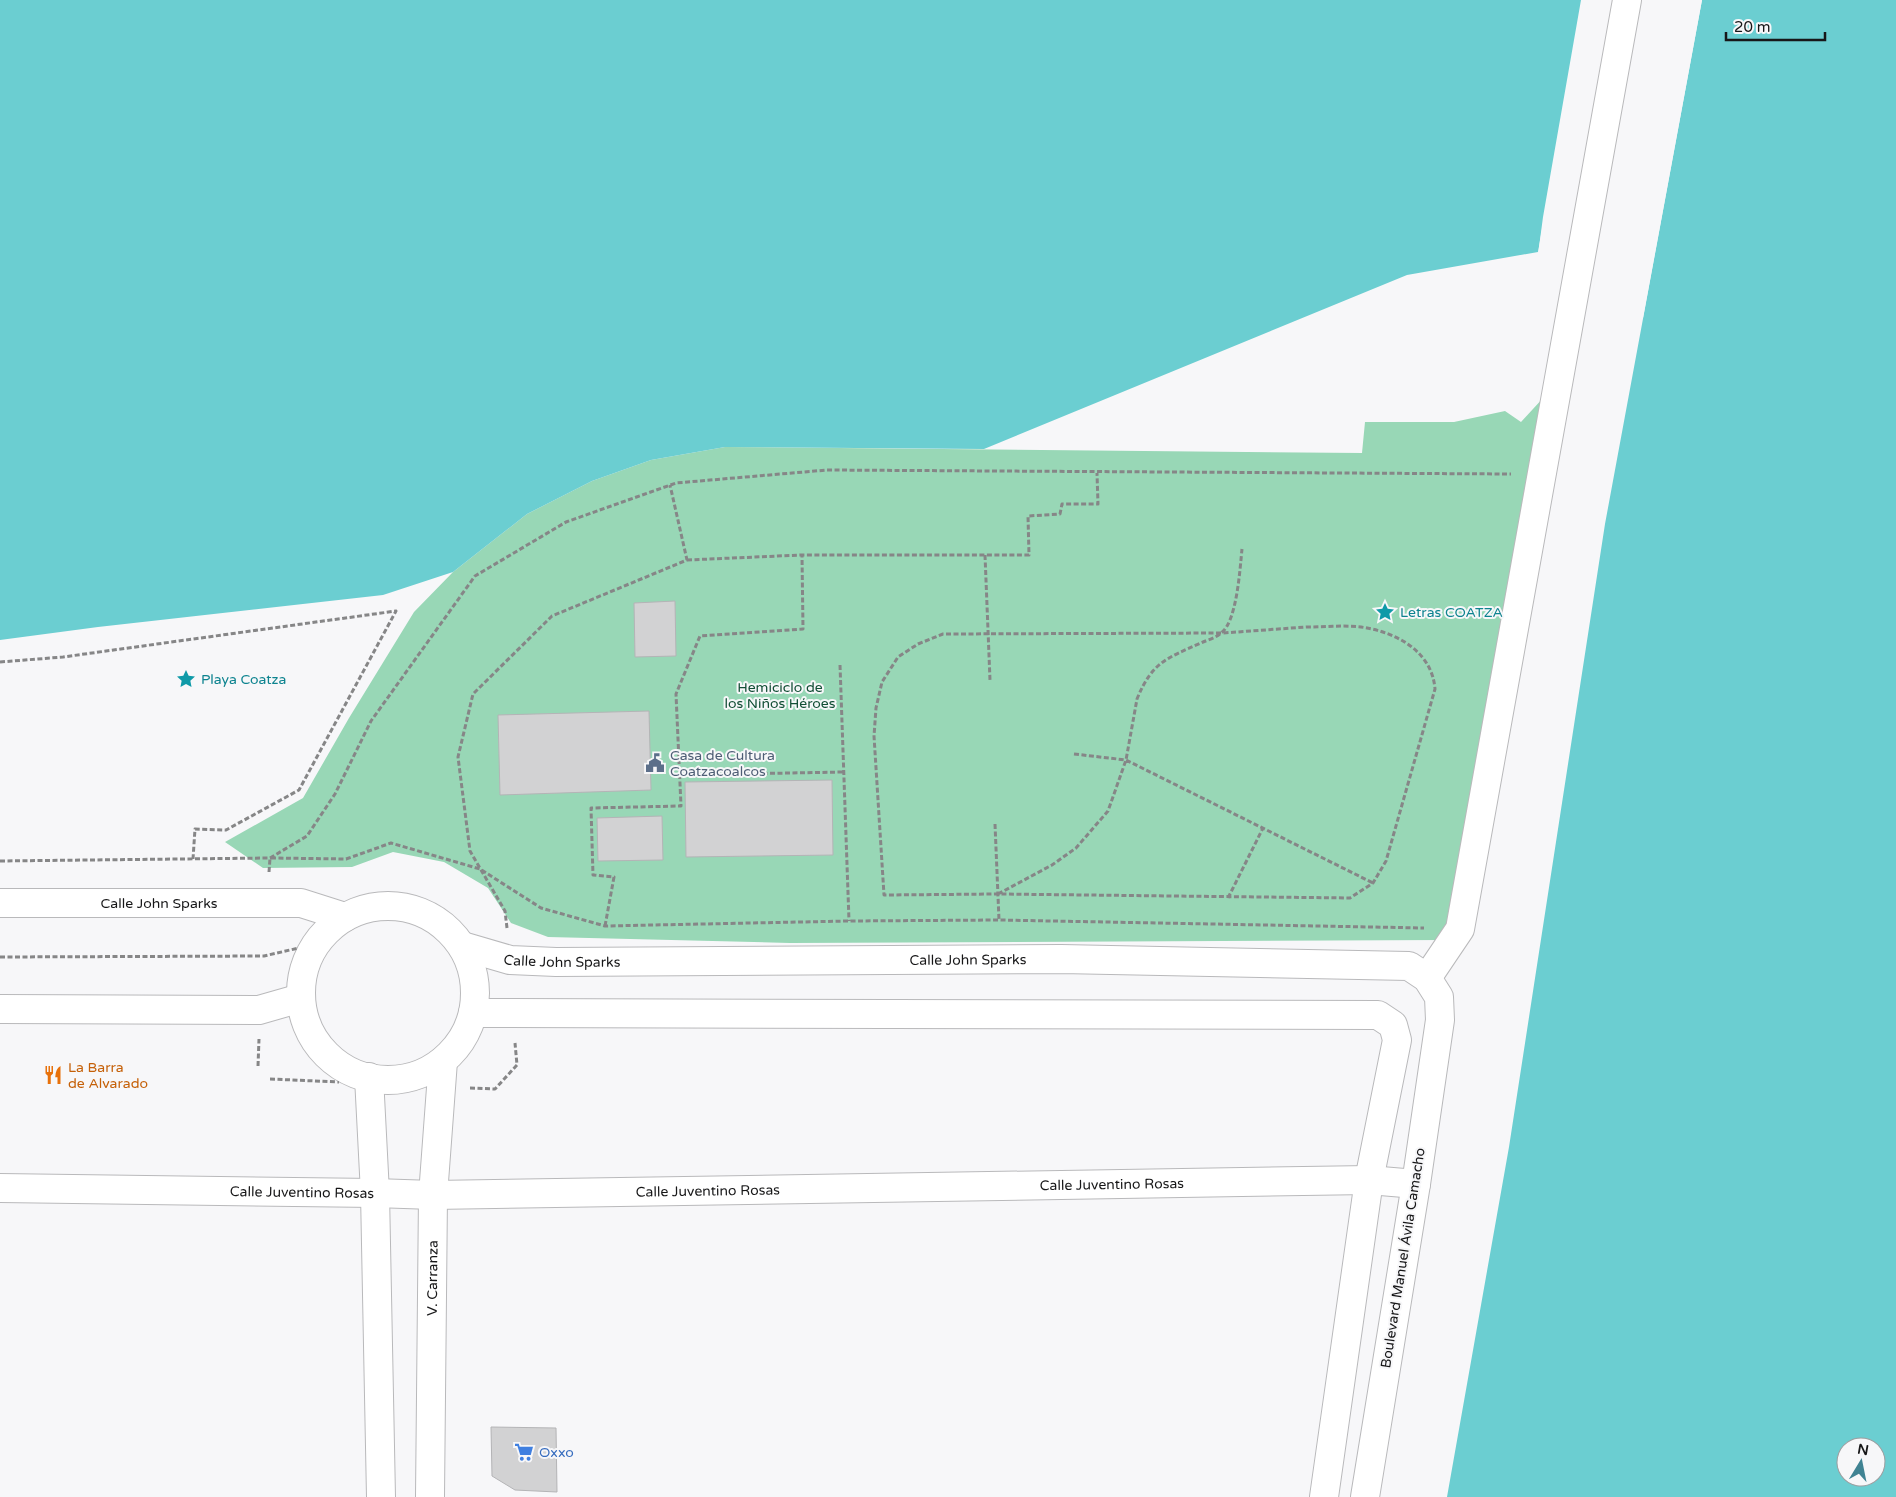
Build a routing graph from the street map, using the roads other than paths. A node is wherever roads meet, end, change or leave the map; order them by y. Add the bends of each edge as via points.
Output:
1 (1627, 0) edge
2 (0, 903) edge
3 (345, 917) junction
4 (462, 946) junction
5 (1427, 978) junction
6 (301, 998) junction
7 (0, 1009) edge
8 (473, 1013) junction
9 (442, 1074) junction
10 (369, 1080) junction
11 (1369, 1180) junction
12 (1416, 1184) junction
13 (0, 1188) edge
14 (376, 1193) junction
15 (433, 1195) junction
16 (382, 1497) edge
17 (430, 1497) edge
18 (1324, 1497) edge
19 (1365, 1497) edge

1 - 5 main road via 1460,929
2 - 3 main road, Calle John Sparks via 302,903
3 - 4 main road via 387,906 409,908 430,916 448,929
3 - 6 main road via 329,929 307,960
4 - 5 main road, Calle John Sparks via 510,960 566,962 1061,959 1348,964 1409,966
4 - 8 main road via 472,967
5 - 12 main road, Boulevard Manuel Ávila Camacho via 1439,997 1440,1020
6 - 7 main road via 259,1010
6 - 10 main road via 308,1025 322,1049 343,1067
8 - 9 main road
8 - 11 main road via 1378,1015 1393,1025 1397,1040
9 - 10 main road
9 - 15 main road, V. Carranza
10 - 14 main road
11 - 12 main road, Calle Juventino Rosas
11 - 15 main road, Calle Juventino Rosas
11 - 18 main road
12 - 19 main road, Boulevard Manuel Ávila Camacho
13 - 14 main road, Calle Juventino Rosas
14 - 15 main road, Calle Juventino Rosas
14 - 16 main road
15 - 17 main road, V. Carranza

